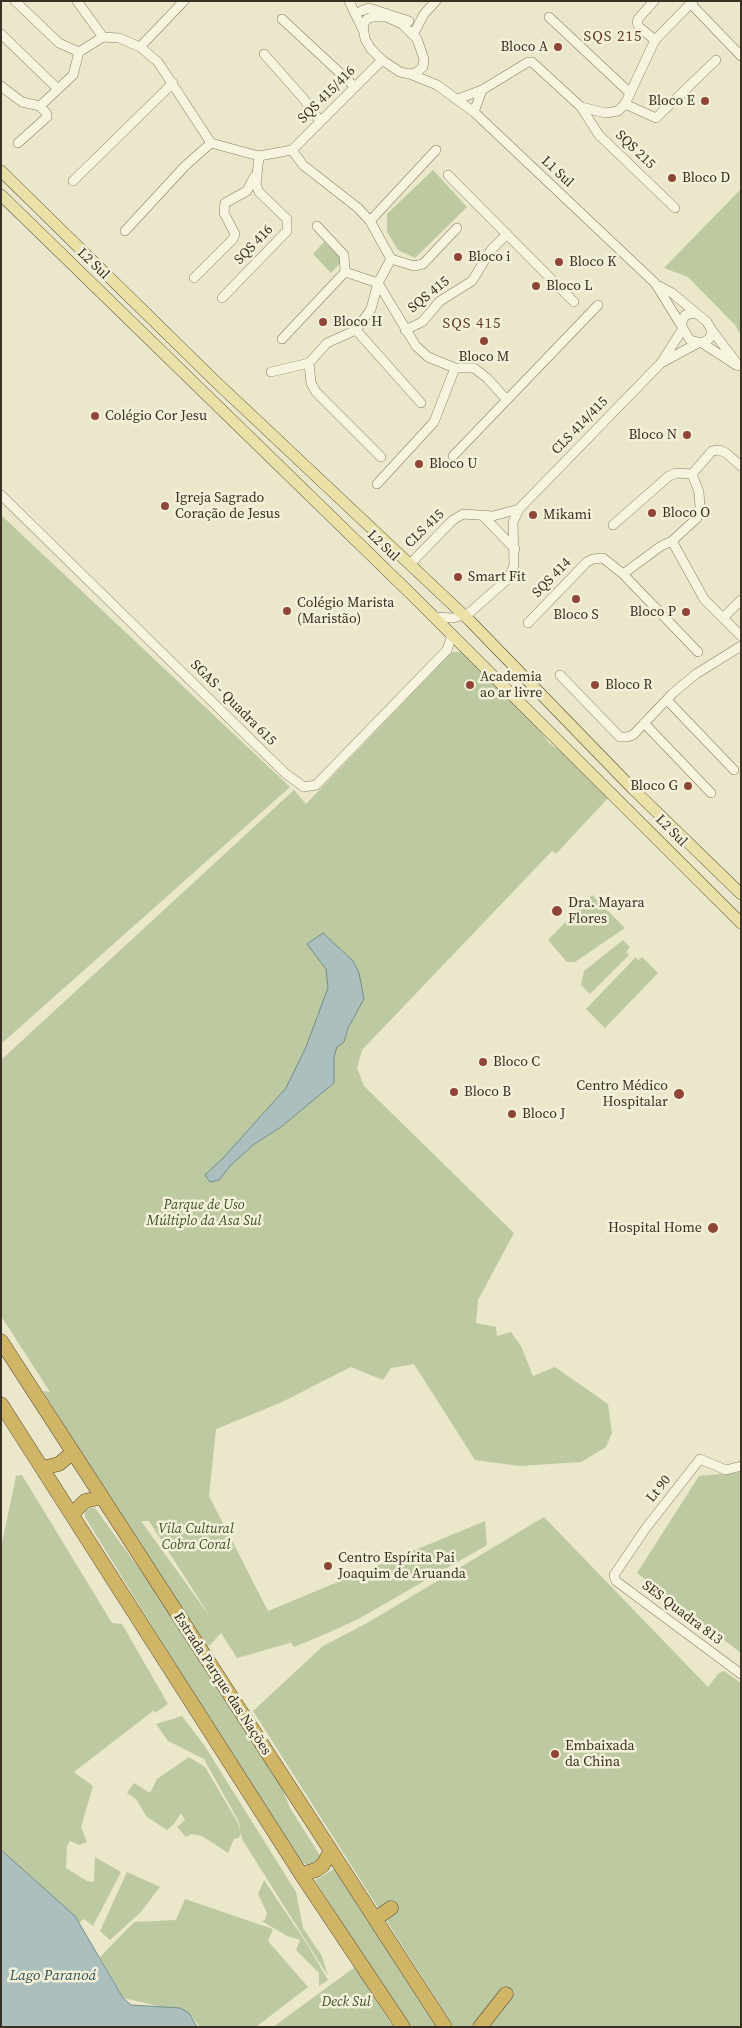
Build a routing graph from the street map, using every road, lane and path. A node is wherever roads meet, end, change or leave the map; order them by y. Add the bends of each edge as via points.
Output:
1 (15, 1) edge
2 (77, 1) edge
3 (184, 1) edge
4 (436, 1) edge
5 (654, 1) edge
6 (692, 2) edge
7 (354, 7) edge
8 (424, 14) junction
9 (372, 17) junction
10 (549, 17) dead end
11 (282, 19) dead end
12 (405, 22) junction
13 (364, 33) junction
14 (1, 34) edge
15 (413, 35) junction
16 (103, 37) junction
17 (655, 40) junction
18 (140, 47) junction
19 (80, 52) junction
20 (264, 54) dead end
21 (741, 56) edge
22 (382, 60) junction
23 (716, 60) dead end
24 (423, 67) junction
25 (410, 74) junction
26 (173, 82) junction
27 (437, 85) junction
28 (1, 86) edge
29 (354, 86) junction
30 (58, 90) junction
31 (482, 90) junction
32 (630, 93) junction
33 (458, 99) junction
34 (625, 104) junction
35 (40, 106) junction
36 (581, 107) junction
37 (474, 112) junction
38 (320, 121) junction
39 (18, 143) dead end
40 (211, 143) junction
41 (292, 150) junction
42 (436, 150) dead end
43 (258, 156) junction
44 (1, 171) edge
45 (256, 175) junction
46 (448, 175) dead end
47 (73, 181) dead end
48 (1, 195) edge
49 (675, 208) dead end
50 (44, 212) junction
51 (370, 221) junction
52 (32, 226) junction
53 (317, 226) dead end
54 (457, 228) dead end
55 (125, 231) dead end
56 (507, 234) junction
57 (391, 259) junction
58 (345, 272) junction
59 (194, 278) dead end
60 (378, 282) junction
61 (655, 284) junction
62 (222, 298) dead end
63 (574, 302) dead end
64 (598, 305) dead end
65 (695, 313) junction
66 (682, 328) junction
67 (711, 329) junction
68 (356, 330) junction
69 (405, 330) junction
70 (282, 339) dead end
71 (700, 343) junction
72 (309, 363) junction
73 (661, 363) junction
74 (740, 367) edge
75 (456, 368) junction
76 (270, 372) dead end
77 (506, 399) junction
78 (421, 403) dead end
79 (453, 456) dead end
80 (381, 457) dead end
81 (741, 466) edge
82 (692, 474) junction
83 (377, 484) dead end
84 (1, 495) edge
85 (519, 509) junction
86 (482, 515) junction
87 (361, 520) junction
88 (613, 525) dead end
89 (347, 532) junction
90 (672, 541) junction
91 (515, 549) junction
92 (410, 564) junction
93 (623, 574) junction
94 (741, 600) edge
95 (465, 616) junction
96 (435, 617) junction
97 (723, 618) junction
98 (528, 623) dead end
99 (452, 636) junction
100 (741, 636) edge
101 (741, 646) edge
102 (464, 647) junction
103 (447, 650) junction
104 (698, 652) dead end
105 (509, 661) junction
106 (560, 675) dead end
107 (494, 676) junction
108 (667, 700) junction
109 (644, 723) junction
110 (734, 770) dead end
111 (711, 793) dead end
112 (741, 894) edge
113 (741, 923) edge
114 (1, 1341) edge
115 (1, 1404) edge
116 (73, 1452) junction
117 (741, 1466) edge
118 (42, 1468) junction
119 (102, 1497) junction
120 (72, 1514) junction
121 (615, 1571) joint
122 (741, 1674) edge
123 (330, 1852) junction
124 (301, 1874) junction
125 (391, 1908) dead end
126 (375, 1919) junction
127 (506, 1994) dead end
128 (403, 2027) edge
129 (445, 2027) edge
130 (480, 2027) edge

1 - 19 street via 59,44
2 - 16 street
3 - 18 street
4 - 8 street
5 - 17 street via 637,22
6 - 17 street
6 - 21 street
7 - 9 street
7 - 12 street via 370,8
7 - 13 street
8 - 12 street
8 - 15 street
9 - 12 street
9 - 13 street via 363,25
10 - 32 street
11 - 29 street
12 - 15 street
13 - 22 street
14 - 30 street
15 - 24 street via 423,51
16 - 18 street via 119,38
16 - 19 street
17 - 32 street
18 - 26 street via 158,62
19 - 30 street via 73,75
20 - 38 street
22 - 25 street, L1 Sul via 400,72
22 - 29 street, SQS 415/416
23 - 34 street via 656,118
24 - 25 street
24 - 27 street, L1 Sul
25 - 27 street, L1 Sul
26 - 40 street
26 - 47 street
27 - 33 street, L1 Sul
28 - 35 street via 22,102
29 - 38 street, SQS 415/416
30 - 35 street
31 - 33 street, SQS 215
31 - 36 street, SQS 215 via 523,64 532,62
31 - 37 street
32 - 34 street
33 - 37 street, L1 Sul
34 - 36 street, SQS 215 via 618,111 606,113
35 - 39 street via 47,117
36 - 49 street, SQS 215 via 599,135
37 - 61 street, L1 Sul
38 - 41 street, SQS 415/416
40 - 43 street
40 - 55 street via 185,166
41 - 43 street
41 - 51 street via 303,165
42 - 51 street
43 - 45 street, SQS 416
44 - 50 main road, L2 Sul
45 - 59 street via 247,192 225,204 224,212 235,234 233,239
45 - 62 street, SQS 416 via 259,192 287,219 287,231
46 - 56 street
48 - 52 main road, L2 Sul
50 - 52 main road via 39,222
50 - 87 main road, L2 Sul
51 - 57 street
52 - 89 main road, L2 Sul
53 - 58 street via 344,255
54 - 57 street, SQS 415 via 423,264 414,266
56 - 63 street
56 - 69 street, SQS 415 via 491,250 472,281 440,300 422,322
57 - 60 street
58 - 60 street
58 - 70 street
60 - 68 street via 371,310
60 - 69 street, SQS 415
61 - 65 street, L1 Sul via 672,293
61 - 66 street, L1 Sul
64 - 77 street
65 - 66 street via 685,315
65 - 67 street
66 - 71 street via 690,340
66 - 73 street, CLS 414/415
67 - 71 street via 709,339
67 - 74 street
68 - 72 street via 328,343
68 - 78 street
69 - 75 street, SQS 415 via 428,357
71 - 73 street, CLS 414/415
71 - 74 street
72 - 76 street
72 - 80 street via 311,383 316,392
73 - 85 street, CLS 414/415
75 - 77 street, SQS 415 via 480,371
75 - 83 street via 434,422
77 - 79 street
81 - 82 street via 726,453 712,451
82 - 88 street via 669,476
82 - 90 street via 699,492 700,507 693,522
84 - 103 street, SGAS - Quadra 615 via 299,786 309,788 316,785
85 - 86 street, CLS 415 via 504,515
85 - 91 street via 513,528
86 - 91 street
86 - 92 street, CLS 415 via 463,514 452,520
87 - 89 main road via 352,524
87 - 92 main road, L2 Sul
89 - 96 main road, L2 Sul
90 - 93 street
90 - 97 street via 704,599
91 - 95 street via 509,578
92 - 95 main road, L2 Sul
93 - 98 street, SQS 414 via 603,558 590,560
93 - 104 street, SQS 414
94 - 97 street
95 - 96 street
95 - 105 main road, L2 Sul
96 - 99 main road, L2 Sul
97 - 100 street
99 - 102 main road, L2 Sul
99 - 103 street, SGAS - Quadra 615
101 - 108 street via 696,674
102 - 103 street
102 - 107 main road, L2 Sul
105 - 107 main road via 507,668
105 - 112 main road, L2 Sul
106 - 109 street via 620,737 633,734
107 - 113 main road, L2 Sul
108 - 109 street
108 - 110 street
109 - 111 street
114 - 116 highway, Estrada Parque das Nações
115 - 118 highway
116 - 118 highway via 59,1464
116 - 119 highway, Estrada Parque das Nações
117 - 121 street, Lt 90 via 726,1470 700,1459
118 - 120 highway
119 - 120 highway via 85,1501
119 - 123 highway, Estrada Parque das Nações
120 - 124 highway
121 - 122 street, SES Quadra 813 via 616,1581
123 - 124 highway via 323,1865
123 - 126 highway, Estrada Parque das Nações
124 - 128 highway
125 - 126 highway
126 - 129 highway, Estrada Parque das Nações
127 - 130 highway

